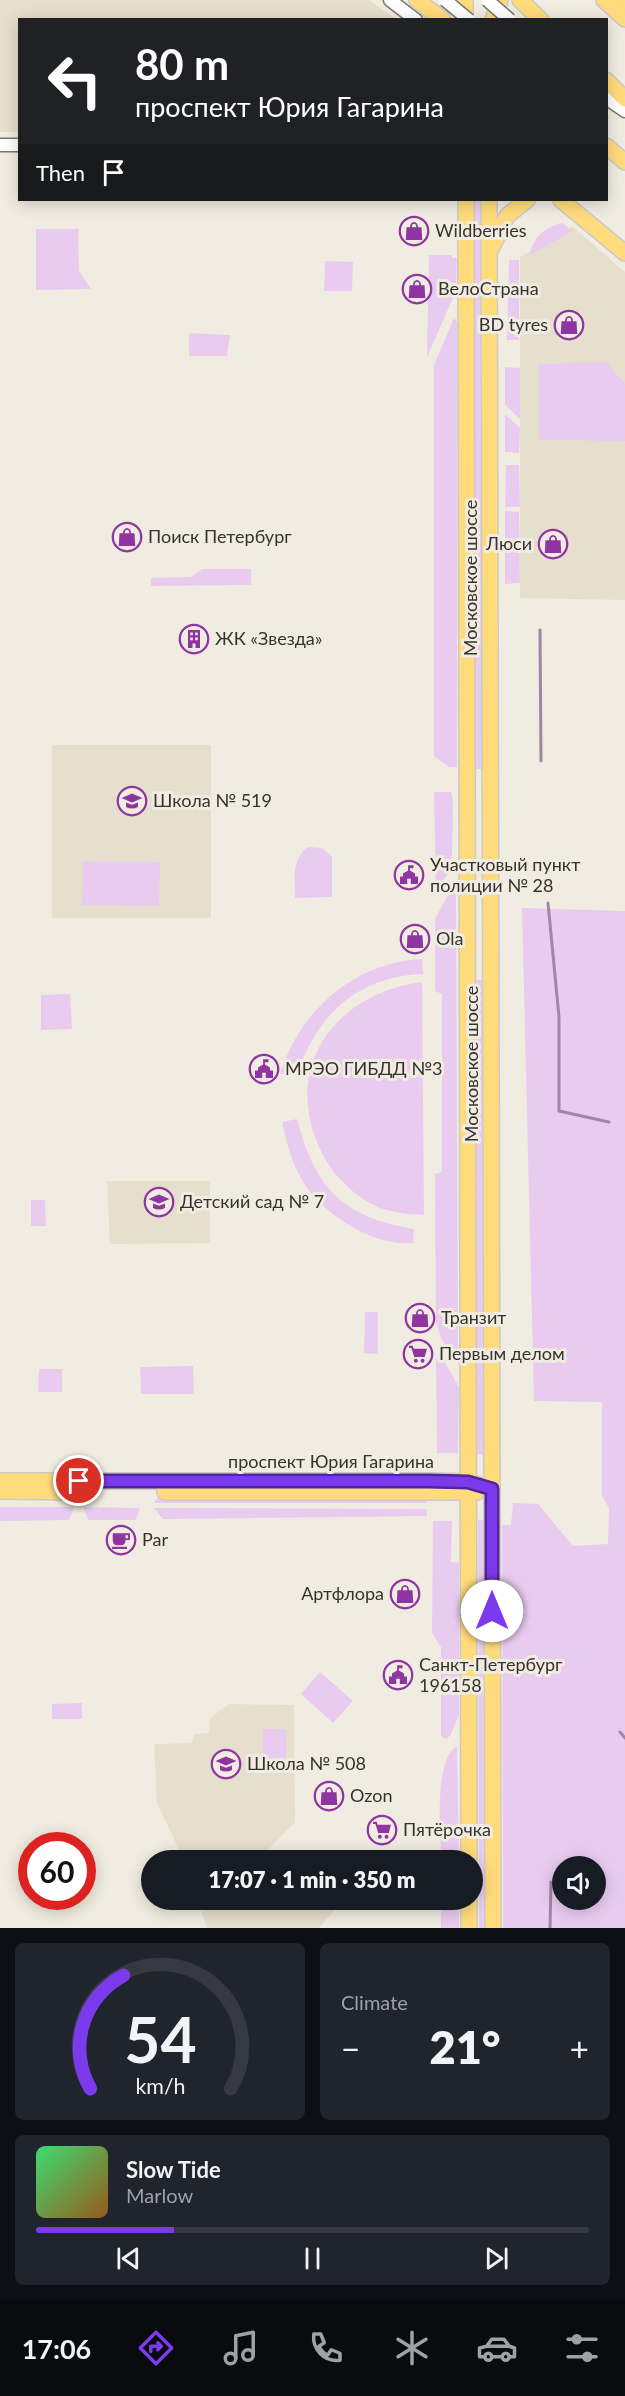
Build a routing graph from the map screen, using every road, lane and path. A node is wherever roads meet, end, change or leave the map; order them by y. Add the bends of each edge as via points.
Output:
1 (390, 0) edge
2 (417, 0) edge
3 (445, 0) edge
4 (465, 0) edge
5 (488, 0) edge
6 (500, 0) edge
7 (520, 0) edge
8 (604, 0) edge
9 (413, 18) edge
10 (440, 18) edge
11 (465, 18) edge
12 (467, 18) edge
13 (491, 18) edge
14 (492, 18) edge
15 (508, 18) edge
16 (539, 18) edge
17 (625, 19) edge
18 (608, 75) edge
19 (608, 82) edge
20 (625, 88) edge
21 (608, 99) edge
22 (625, 99) edge
23 (625, 111) edge
24 (0, 145) edge
25 (18, 145) edge
26 (608, 148) edge
27 (625, 162) edge
28 (466, 201) edge
29 (489, 201) edge
30 (526, 201) edge
31 (562, 201) edge
32 (579, 201) edge
33 (625, 241) edge
34 (489, 252) junction
35 (625, 253) edge
36 (0, 1481) edge
37 (468, 1488) junction
38 (492, 1489) junction
39 (0, 1491) edge
40 (469, 1850) edge
41 (469, 1910) edge
42 (470, 1928) edge
43 (492, 1928) edge

1 - 9 street
2 - 10 main road
3 - 11 street, bridge
4 - 12 main road
5 - 13 main road
5 - 15 street, bridge
6 - 14 main road
7 - 16 main road
8 - 17 main road
18 - 20 main road
19 - 22 main road
21 - 23 street
24 - 25 street
26 - 27 main road
28 - 37 main road, Московское шоссе
29 - 34 main road, Московское шоссе
30 - 34 main road via 507,216
31 - 35 main road
32 - 33 main road
34 - 38 main road, Московское шоссе
36 - 37 main road, проспект Юрия Гагарина
37 - 38 main road, проспект Юрия Гагарина
37 - 39 main road, проспект Юрия Гагарина
37 - 40 main road, Московское шоссе
38 - 43 main road, Московское шоссе
41 - 42 main road

